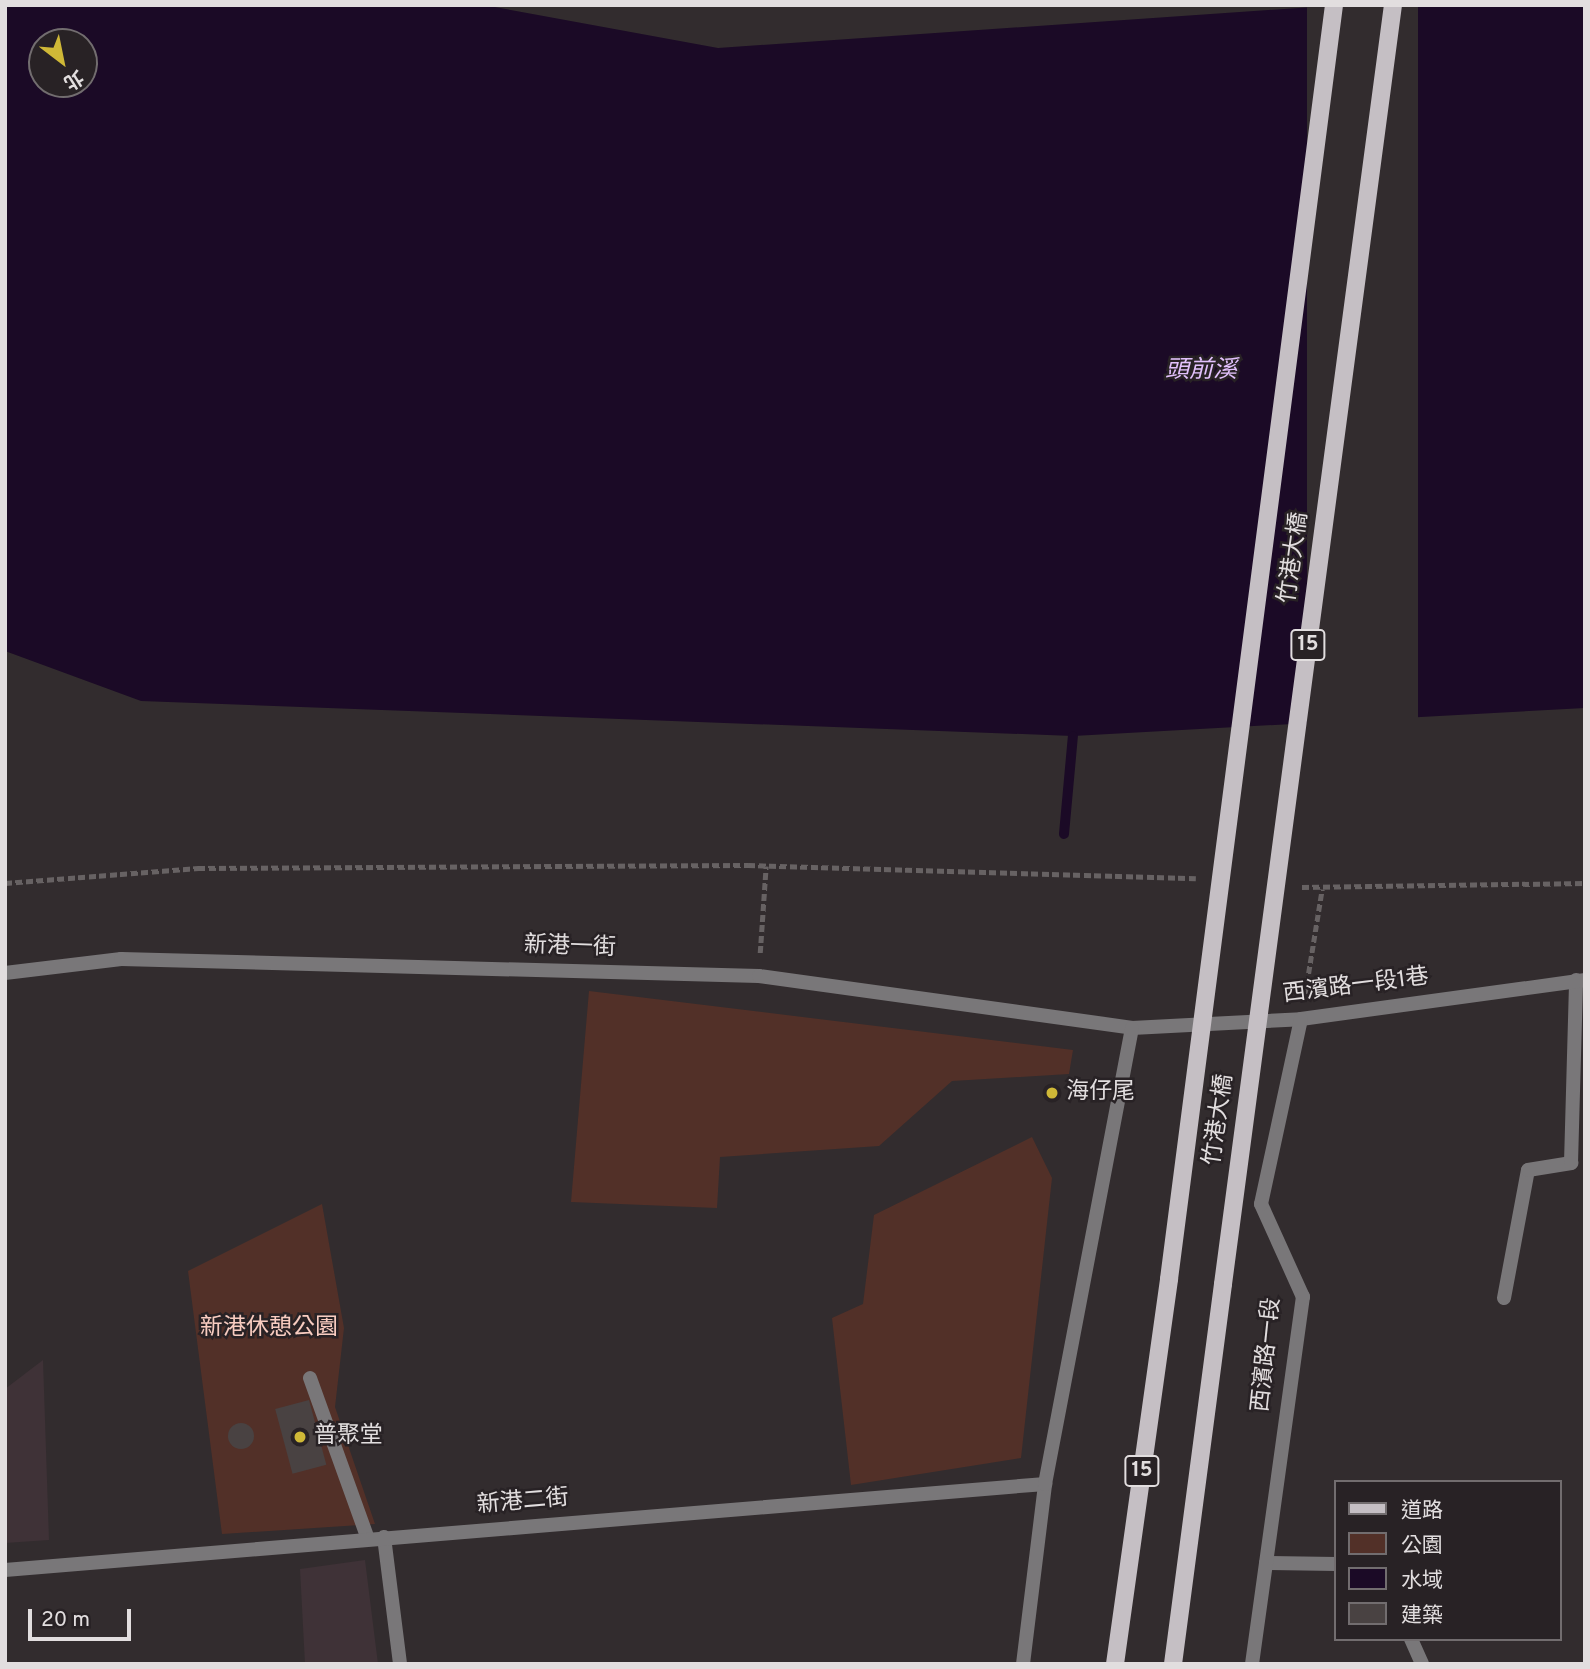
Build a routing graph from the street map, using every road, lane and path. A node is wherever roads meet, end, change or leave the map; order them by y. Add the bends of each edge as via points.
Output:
1 (1334, 5) edge
2 (1393, 5) edge
3 (766, 866) junction
4 (1203, 879) dead end
5 (5, 883) edge
6 (1585, 883) edge
7 (1296, 887) dead end
8 (1322, 889) junction
9 (5, 973) edge
10 (759, 976) junction
11 (1580, 980) edge
12 (1301, 1019) junction
13 (1132, 1028) junction
14 (1504, 1298) dead end
15 (310, 1378) dead end
16 (1045, 1484) junction
17 (384, 1537) junction
18 (368, 1539) junction
19 (1266, 1563) junction
20 (1334, 1564) edge
21 (5, 1570) edge
22 (1412, 1641) edge
23 (400, 1664) edge
24 (1023, 1664) edge
25 (1115, 1664) edge
26 (1173, 1664) edge
27 (1252, 1664) edge
28 (1422, 1664) edge

1 - 25 main road, 竹港大橋 / 15, bridge
2 - 26 main road, 竹港大橋 / 15, bridge
3 - 4 path
3 - 5 path via 198,868
3 - 10 path
6 - 8 path
7 - 8 path
8 - 12 path
9 - 10 street, 新港一街 via 121,959
10 - 13 street, 新港一街
11 - 12 street, 西濱路一段1巷
11 - 14 street via 1572,1163 1528,1170
12 - 13 street, 西濱路一段1巷
12 - 19 street, 西濱路一段 via 1261,1204 1303,1297
13 - 16 street
15 - 18 street
16 - 17 street, 新港二街
16 - 24 street
17 - 18 street, 新港二街
17 - 23 street
18 - 21 street, 新港二街
19 - 20 street
19 - 27 street, 西濱路一段
22 - 28 street

